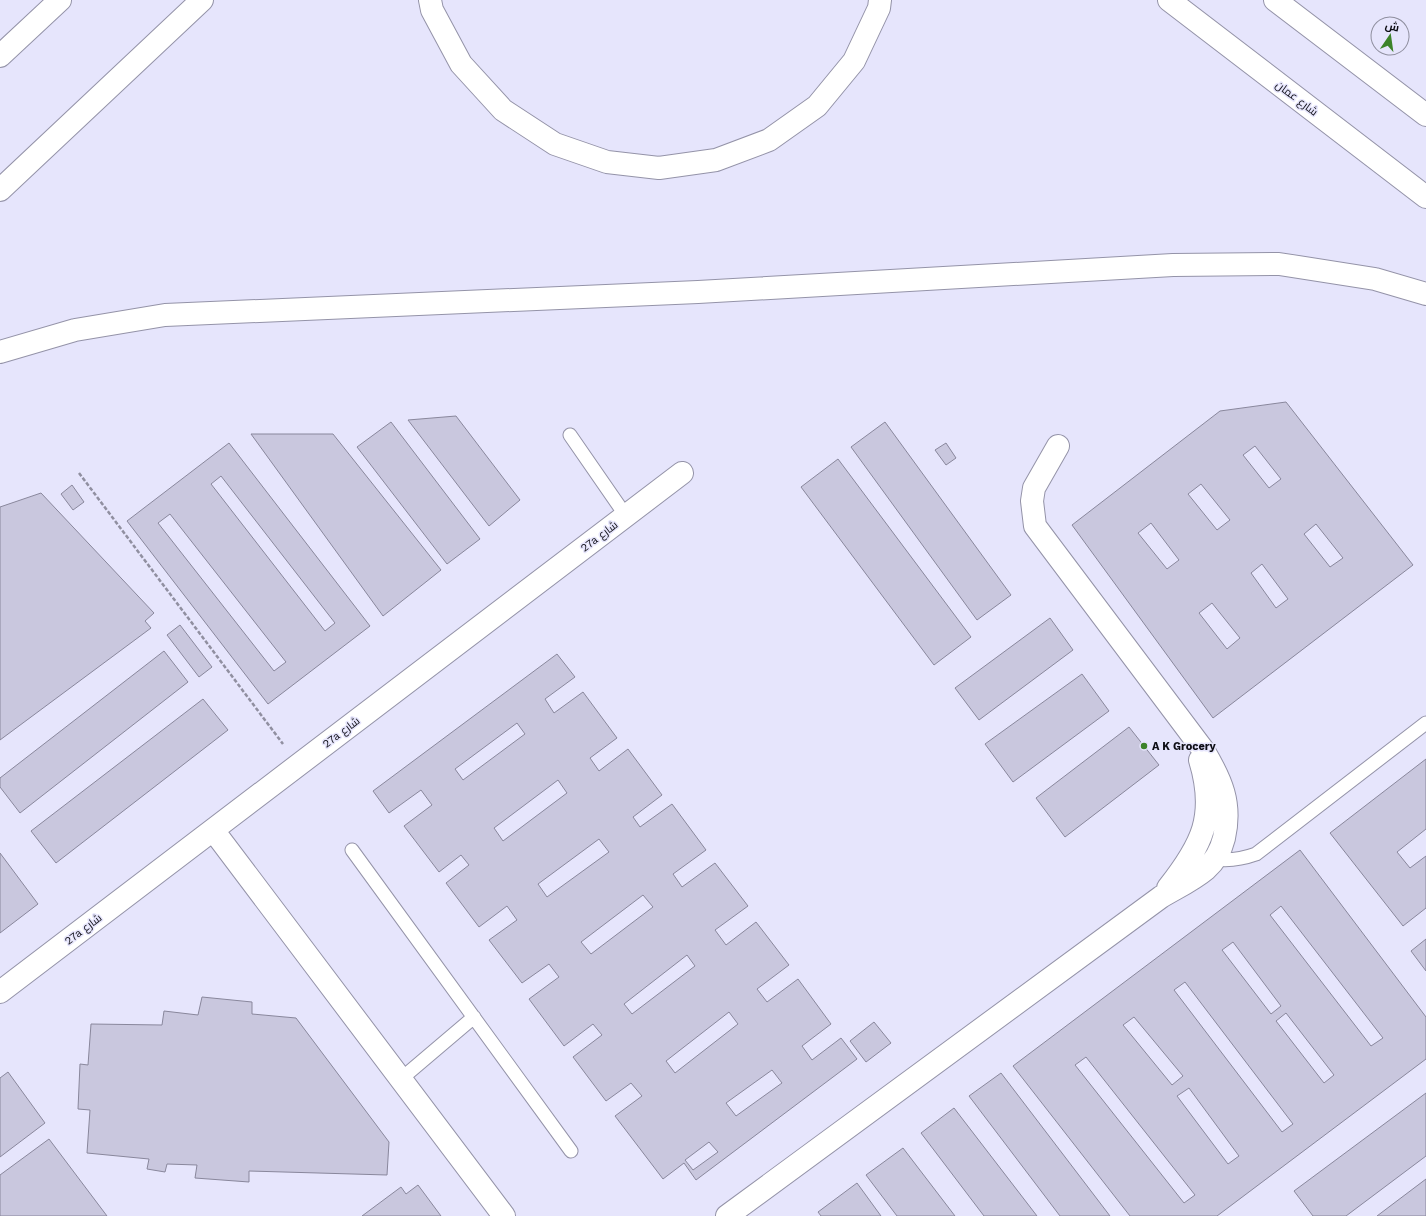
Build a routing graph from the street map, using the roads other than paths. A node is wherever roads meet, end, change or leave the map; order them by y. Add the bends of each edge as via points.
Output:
1 (60, 0) edge
2 (202, 0) edge
3 (430, 0) edge
4 (880, 0) edge
5 (1169, 0) edge
6 (1275, 0) edge
7 (0, 56) edge
8 (1426, 115) edge
9 (0, 190) edge
10 (1426, 197) edge
11 (1426, 294) edge
12 (0, 352) edge
13 (570, 435) dead end
14 (1058, 446) dead end
15 (682, 473) dead end
16 (626, 516) junction
17 (1426, 723) edge
18 (1191, 733) junction
19 (213, 830) junction
20 (352, 850) dead end
21 (1216, 859) junction
22 (1162, 897) junction
23 (0, 992) edge
24 (474, 1017) junction
25 (401, 1079) junction
26 (571, 1151) dead end
27 (504, 1216) edge
28 (727, 1216) edge

1 - 7 main road
2 - 9 main road
3 - 4 main road via 432,10 461,64 503,110 555,144 607,162 659,168 716,160 769,140 817,106 854,61 879,8
5 - 10 main road, شارع عمان
6 - 8 main road
11 - 12 main road via 1375,279 1279,264 1173,265 698,292 165,315 75,330
13 - 16 lane
14 - 18 main road via 1034,488 1035,526
15 - 16 main road, 27a شارع
16 - 19 main road, 27a شارع
17 - 21 lane via 1256,854 1233,860
18 - 21 main road via 1216,771 1227,804 1228,818 1222,846
18 - 22 main road via 1206,783 1204,828 1183,870
19 - 23 main road, 27a شارع
19 - 25 main road
20 - 24 lane
21 - 22 main road via 1195,877
22 - 28 main road
24 - 25 lane
24 - 26 lane
25 - 27 main road

